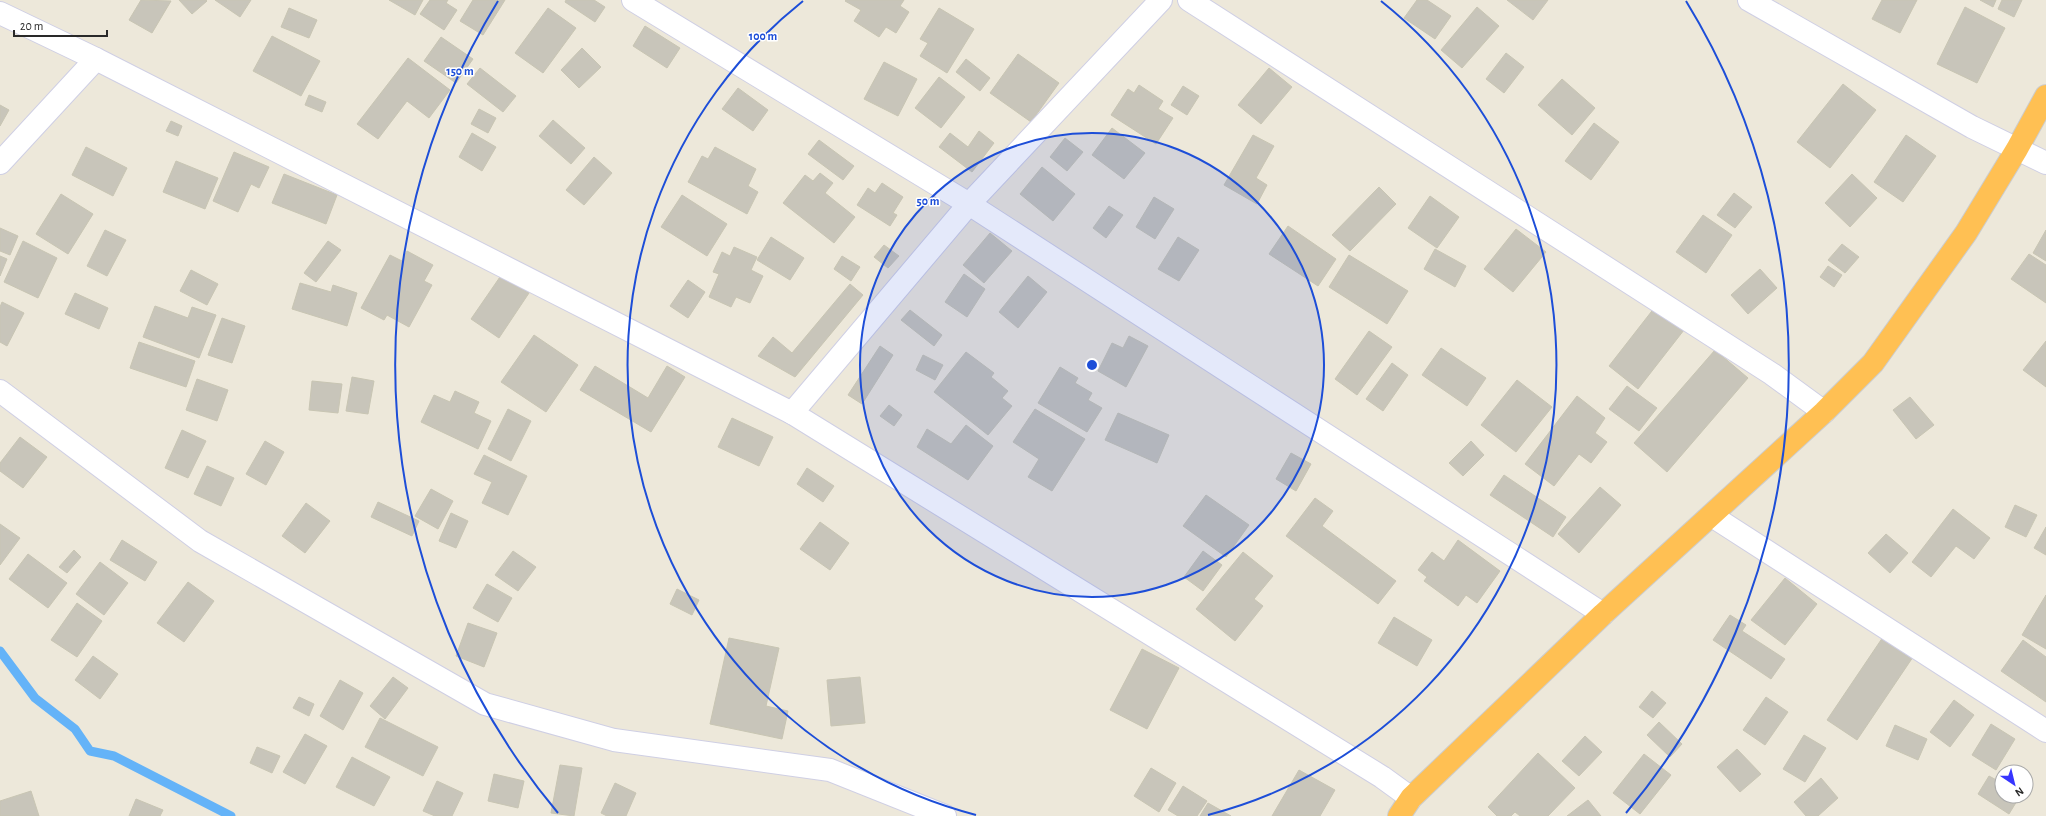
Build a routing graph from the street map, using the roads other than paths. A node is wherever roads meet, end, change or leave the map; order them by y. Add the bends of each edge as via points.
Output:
1 (633, 0) edge
2 (1161, 0) edge
3 (1189, 0) edge
4 (1749, 0) edge
5 (0, 13) edge
6 (96, 59) junction
7 (2046, 96) edge
8 (2017, 149) junction
9 (0, 163) edge
10 (2046, 163) edge
11 (969, 204) junction
12 (0, 391) edge
13 (792, 412) junction
14 (1824, 412) junction
15 (1712, 516) junction
16 (1603, 614) junction
17 (2046, 731) edge
18 (1411, 798) junction
19 (945, 816) edge
20 (1399, 816) edge

1 - 11 street
2 - 11 street
3 - 14 street via 1772,374
4 - 8 street via 1972,127
5 - 6 street
6 - 9 street
6 - 13 street
7 - 8 highway
8 - 10 street
8 - 14 highway via 1966,233 1878,356
11 - 13 street
11 - 16 street
12 - 19 street via 200,541 485,704 614,740 830,770
13 - 18 street via 1382,777
14 - 15 highway
15 - 16 highway
15 - 17 street
16 - 18 highway
18 - 20 highway

